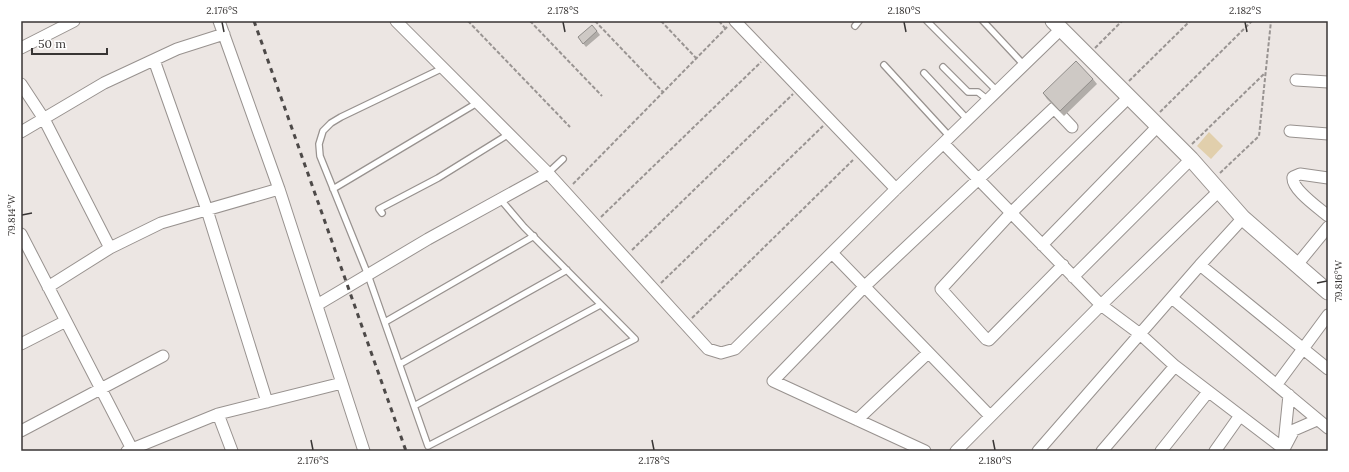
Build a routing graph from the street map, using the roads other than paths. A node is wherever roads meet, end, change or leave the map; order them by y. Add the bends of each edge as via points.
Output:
1 (74, 21) edge
2 (219, 21) edge
3 (397, 21) edge
4 (735, 21) edge
5 (860, 21) edge
6 (927, 21) edge
7 (983, 21) edge
8 (1057, 25) edge
9 (855, 26) dead end
10 (224, 34) junction
11 (21, 48) edge
12 (154, 60) junction
13 (884, 65) dead end
14 (1024, 65) junction
15 (944, 66) dead end
16 (443, 68) junction
17 (924, 73) dead end
18 (1296, 80) dead end
19 (1328, 82) edge
20 (21, 84) edge
21 (998, 91) junction
22 (1125, 93) junction
23 (988, 100) junction
24 (478, 103) junction
25 (44, 118) junction
26 (968, 120) junction
27 (1155, 123) junction
28 (1072, 127) dead end
29 (1290, 131) dead end
30 (21, 132) edge
31 (509, 134) junction
32 (1328, 134) edge
33 (947, 141) junction
34 (1188, 155) junction
35 (564, 159) dead end
36 (548, 173) junction
37 (1328, 178) edge
38 (979, 180) junction
39 (1216, 186) junction
40 (279, 189) junction
41 (333, 189) junction
42 (896, 189) junction
43 (500, 200) junction
44 (207, 210) junction
45 (382, 213) dead end
46 (1011, 213) junction
47 (1328, 216) edge
48 (1243, 218) junction
49 (1328, 227) edge
50 (21, 234) edge
51 (534, 236) junction
52 (1042, 245) junction
53 (110, 248) junction
54 (832, 253) junction
55 (1063, 265) junction
56 (1200, 265) junction
57 (1296, 266) junction
58 (566, 270) junction
59 (368, 275) junction
60 (1074, 277) junction
61 (865, 286) junction
62 (48, 287) junction
63 (1328, 292) edge
64 (1172, 298) junction
65 (317, 305) junction
66 (600, 305) junction
67 (1101, 305) junction
68 (1328, 314) edge
69 (66, 321) junction
70 (385, 322) junction
71 (1140, 334) junction
72 (21, 344) edge
73 (1302, 349) junction
74 (928, 353) junction
75 (163, 356) dead end
76 (400, 364) junction
77 (1175, 366) junction
78 (1328, 369) edge
79 (342, 383) junction
80 (1277, 384) junction
81 (101, 389) junction
82 (1208, 392) junction
83 (1289, 394) junction
84 (267, 402) junction
85 (414, 406) junction
86 (218, 414) junction
87 (990, 416) junction
88 (1239, 417) junction
89 (857, 420) junction
90 (1316, 420) junction
91 (1328, 428) edge
92 (21, 431) edge
93 (131, 450) edge
94 (1284, 450) edge
95 (232, 451) edge
96 (364, 451) edge
97 (925, 451) edge
98 (956, 451) edge
99 (1038, 451) edge
100 (1102, 451) edge
101 (1161, 451) edge
102 (1215, 451) edge

1 - 11 street
2 - 10 street
3 - 16 street
4 - 42 street
5 - 9 lane
6 - 21 lane
7 - 14 lane
8 - 14 street
8 - 22 street
10 - 12 street
10 - 40 street
12 - 25 street via 104,83
12 - 44 street
13 - 33 lane
14 - 21 street
15 - 23 lane via 968,92 978,92
16 - 24 street
16 - 41 lane via 341,117 323,131 318,144 320,156
17 - 26 lane
18 - 19 street
20 - 25 street
21 - 23 street
22 - 27 street
22 - 46 street
23 - 26 street
24 - 31 street
24 - 41 lane
25 - 30 street
25 - 53 street
26 - 33 street
27 - 34 street
27 - 52 street
28 - 38 street via 1054,108
29 - 32 street
31 - 36 street
31 - 45 lane via 438,178 379,210
33 - 38 street
33 - 42 street
34 - 39 street
34 - 60 street
35 - 36 lane
36 - 43 street
36 - 54 street via 708,349 721,353 735,349
37 - 47 street via 1300,174 1292,180 1296,188
38 - 46 street
38 - 61 street
39 - 48 street
39 - 67 street
40 - 44 street
40 - 65 street
41 - 59 lane
42 - 54 street
43 - 51 lane
43 - 59 street
44 - 53 street via 161,223
44 - 84 street
46 - 52 street
46 - 55 street via 941,289 986,339 992,339
48 - 56 street
48 - 57 street
49 - 57 street
50 - 62 street
51 - 58 lane
51 - 70 lane
52 - 55 street
53 - 62 street
54 - 61 street
55 - 60 street
56 - 64 street
56 - 73 street
57 - 63 street
58 - 66 lane
58 - 76 lane
59 - 65 street
59 - 70 lane
60 - 67 street
61 - 74 street
61 - 89 street via 773,381
62 - 69 street
64 - 71 street
64 - 80 street
65 - 79 street
66 - 85 lane
66 - 85 lane via 635,340 428,446
67 - 71 street
67 - 87 street
68 - 73 street
69 - 72 street
69 - 81 street
70 - 76 lane
71 - 77 street
71 - 99 street
73 - 78 street
73 - 80 street
74 - 87 street
74 - 89 street
75 - 81 street
76 - 85 lane
77 - 82 street
77 - 100 street
79 - 84 street
79 - 96 street
80 - 83 street
81 - 92 street
81 - 93 street
82 - 88 street
82 - 101 street
83 - 90 street
83 - 94 street
84 - 86 street
86 - 93 street
86 - 95 street
87 - 98 street
88 - 94 street
88 - 102 street
89 - 97 street
90 - 91 street
90 - 94 street via 1294,430

